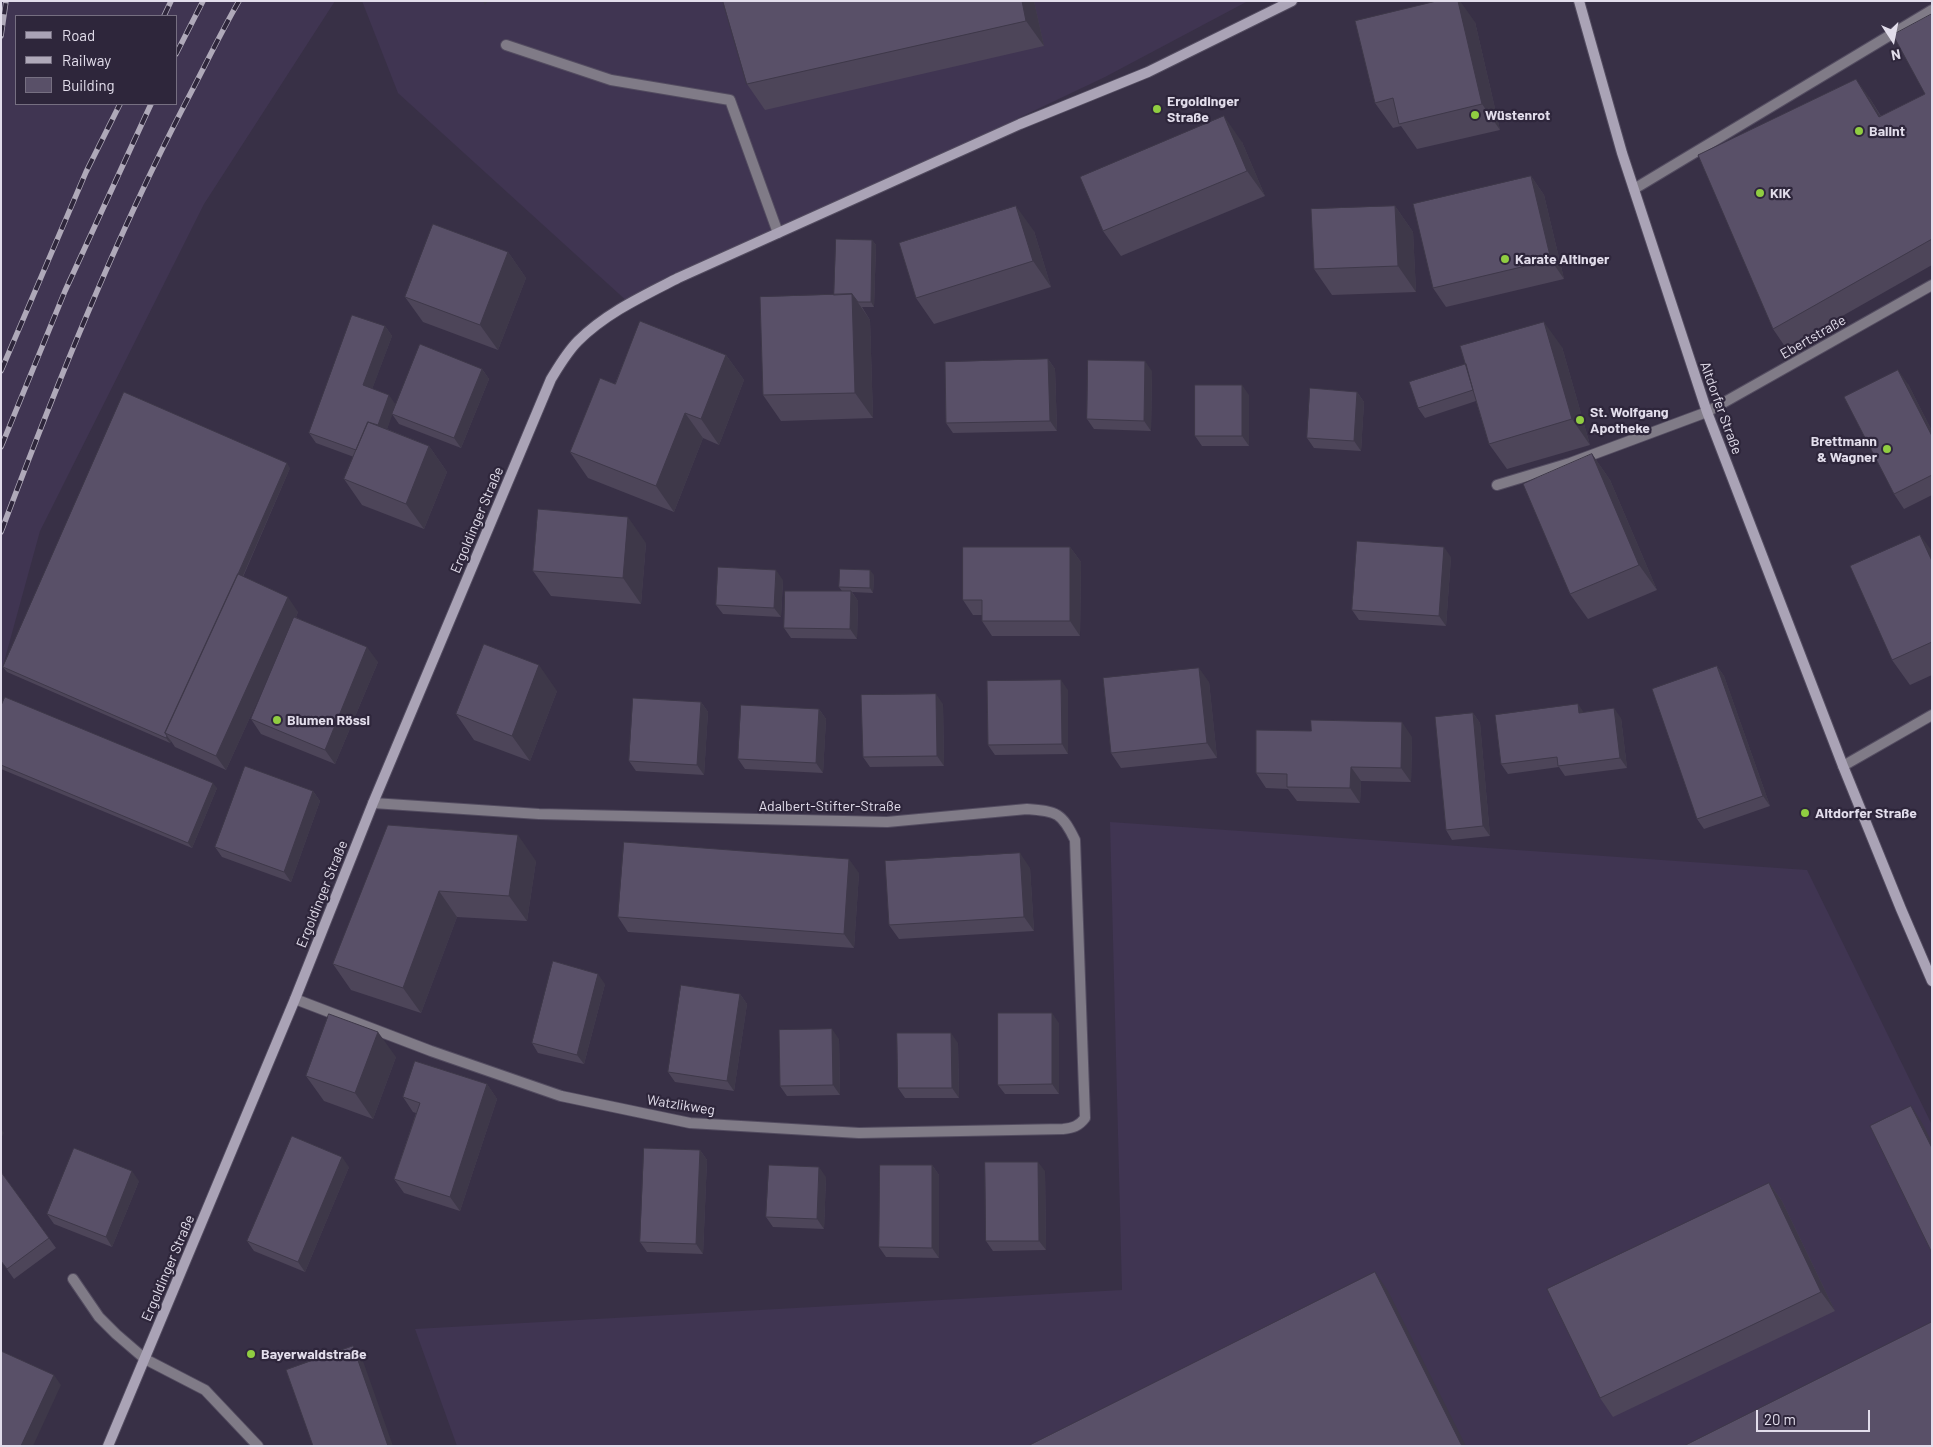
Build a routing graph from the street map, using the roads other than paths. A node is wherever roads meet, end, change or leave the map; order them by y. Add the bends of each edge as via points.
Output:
1 (1292, 1) edge
2 (1579, 1) edge
3 (1932, 10) edge
4 (506, 45) dead end
5 (1634, 189) junction
6 (778, 233) junction
7 (1932, 285) edge
8 (1707, 412) junction
9 (1497, 485) edge
10 (1932, 715) edge
11 (1844, 766) junction
12 (373, 803) junction
13 (1932, 981) edge
14 (295, 998) junction
15 (1080, 1124) joint
16 (73, 1279) dead end
17 (145, 1359) junction
18 (108, 1446) edge
19 (258, 1446) edge

1 - 6 main road, Ergoldinger Straße via 1148,72 1020,124
2 - 5 main road, Altdorfer Straße
3 - 5 street
4 - 6 street via 611,80 730,100
5 - 8 main road, Altdorfer Straße
6 - 12 main road, Ergoldinger Straße via 634,300 577,341 563,359 551,379
7 - 8 street, Ebertstraße
8 - 9 street, Ebertstraße via 1570,464
8 - 11 main road, Altdorfer Straße
10 - 11 street
11 - 13 main road, Altdorfer Straße
12 - 14 main road, Ergoldinger Straße
12 - 15 street, Adalbert-Stifter-Straße via 539,814 887,822 1027,809 1049,810 1065,820 1075,840 1086,1110
14 - 15 street, Watzlikweg via 431,1051 561,1096 690,1123 859,1133 1063,1129
14 - 17 main road, Ergoldinger Straße
16 - 17 street via 99,1317
17 - 18 main road, Ergoldinger Straße
17 - 19 street via 204,1390

